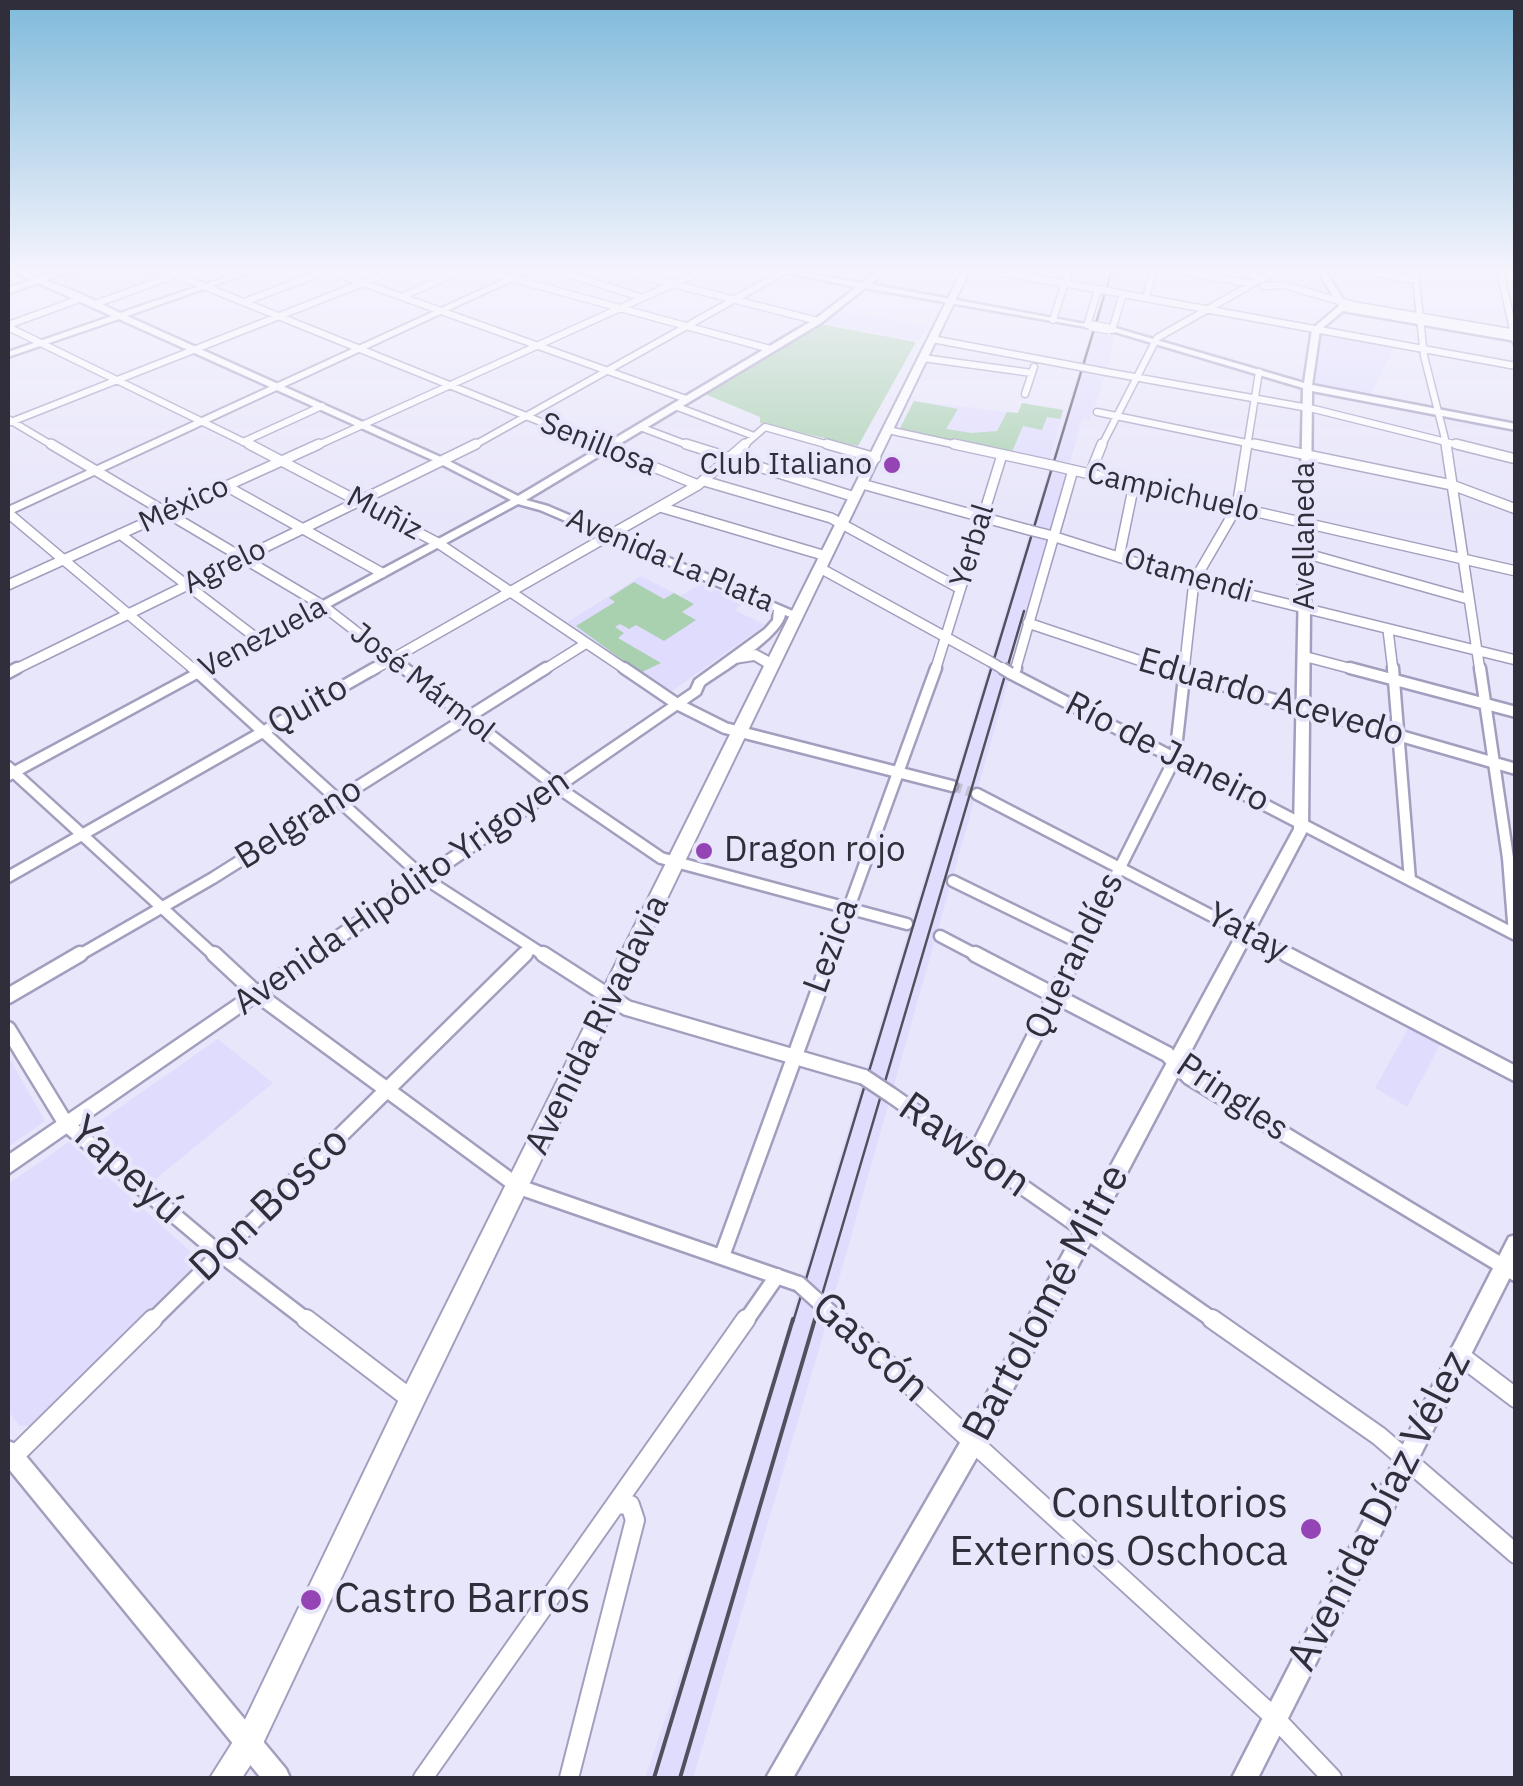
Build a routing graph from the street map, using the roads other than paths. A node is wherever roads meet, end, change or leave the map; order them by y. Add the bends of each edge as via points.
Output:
1 (62, 353) edge
2 (189, 353) edge
3 (205, 353) edge
4 (350, 353) edge
5 (374, 353) edge
6 (517, 353) edge
7 (562, 353) edge
8 (638, 353) edge
9 (763, 353) edge
10 (925, 353) edge
11 (1011, 353) edge
12 (1149, 353) edge
13 (1199, 353) edge
14 (1313, 353) edge
15 (1423, 353) edge
16 (1442, 353) edge
17 (923, 358) junction
18 (1036, 358) junction
19 (1516, 366) edge
20 (606, 370) junction
21 (1259, 372) junction
22 (1032, 373) junction
23 (1135, 378) junction
24 (118, 380) junction
25 (446, 384) junction
26 (1308, 386) junction
27 (280, 387) junction
28 (1025, 394) dead end
29 (1253, 401) junction
30 (681, 402) junction
31 (322, 406) junction
32 (1307, 408) junction
33 (1097, 412) dead end
34 (1438, 412) junction
35 (1114, 415) junction
36 (526, 416) junction
37 (9, 421) edge
38 (202, 422) junction
39 (361, 424) junction
40 (640, 427) junction
41 (1516, 427) edge
42 (888, 430) junction
43 (754, 436) junction
44 (244, 442) junction
45 (1446, 442) junction
46 (1246, 443) junction
47 (606, 448) junction
48 (1002, 455) junction
49 (1304, 456) junction
50 (876, 458) junction
51 (1516, 459) edge
52 (281, 460) junction
53 (729, 460) junction
54 (442, 462) junction
55 (98, 470) junction
56 (1071, 470) junction
57 (1090, 474) junction
58 (701, 483) junction
59 (1134, 484) junction
60 (1452, 485) junction
61 (226, 486) junction
62 (859, 491) junction
63 (522, 498) junction
64 (360, 501) junction
65 (660, 507) junction
66 (1236, 507) junction
67 (1516, 508) edge
68 (8, 512) edge
69 (168, 512) junction
70 (980, 516) junction
71 (1304, 522) junction
72 (841, 524) junction
73 (304, 530) junction
74 (120, 534) junction
75 (609, 536) junction
76 (1051, 536) junction
77 (438, 543) junction
78 (1304, 553) junction
79 (1119, 556) junction
80 (1461, 556) junction
81 (65, 558) junction
82 (244, 558) junction
83 (823, 562) junction
84 (1516, 571) edge
85 (382, 573) junction
86 (1194, 581) junction
87 (8, 585) edge
88 (187, 586) junction
89 (959, 588) junction
90 (511, 592) junction
91 (1468, 599) junction
92 (322, 606) junction
93 (780, 608) junction
94 (1305, 609) junction
95 (130, 614) junction
96 (796, 615) junction
97 (1028, 622) junction
98 (1388, 630) junction
99 (946, 638) junction
100 (259, 640) junction
101 (585, 644) junction
102 (1477, 651) junction
103 (1304, 656) junction
104 (735, 658) junction
105 (392, 659) junction
106 (1516, 660) edge
107 (773, 665) junction
108 (8, 673) edge
109 (198, 673) junction
110 (1011, 673) junction
111 (1186, 676) junction
112 (1394, 680) junction
113 (1484, 702) junction
114 (677, 704) junction
115 (1302, 710) junction
116 (1516, 712) edge
117 (468, 718) junction
118 (262, 732) junction
119 (740, 733) junction
120 (1401, 737) junction
121 (1175, 758) junction
122 (1492, 762) junction
123 (1516, 769) edge
124 (9, 772) edge
125 (895, 772) junction
126 (952, 786) tunnel mouth
127 (557, 788) junction
128 (977, 794) tunnel mouth
129 (337, 800) junction
130 (1302, 822) junction
131 (82, 834) junction
132 (1512, 858) edge
133 (676, 864) junction
134 (1120, 866) junction
135 (8, 877) edge
136 (424, 878) junction
137 (1410, 880) junction
138 (954, 881) dead end
139 (846, 906) junction
140 (163, 908) junction
141 (907, 924) dead end
142 (1247, 933) junction
143 (1515, 935) edge
144 (940, 936) dead end
145 (1082, 944) junction
146 (532, 948) junction
147 (257, 994) junction
148 (8, 996) edge
149 (1056, 996) junction
150 (612, 998) junction
151 (8, 1030) edge
152 (793, 1056) junction
153 (1176, 1063) junction
154 (1516, 1074) edge
155 (387, 1092) junction
156 (66, 1124) junction
157 (975, 1154) junction
158 (8, 1165) edge
159 (519, 1186) junction
160 (1084, 1232) junction
161 (1516, 1244) edge
162 (219, 1253) junction
163 (722, 1256) junction
164 (1510, 1270) edge
165 (777, 1276) junction
166 (1458, 1354) junction
167 (1516, 1398) edge
168 (412, 1400) junction
169 (973, 1442) junction
170 (9, 1457) edge
171 (1406, 1458) junction
172 (616, 1504) junction
173 (1516, 1554) edge
174 (1275, 1718) junction
175 (249, 1742) junction
176 (225, 1778) edge
177 (276, 1778) edge
178 (423, 1778) edge
179 (569, 1778) edge
180 (781, 1778) edge
181 (1245, 1778) edge
182 (1332, 1778) edge

1 - 24 street, Muñiz
2 - 24 street
3 - 27 main road, Avenida La Plata
4 - 27 main road
5 - 25 street, Senillosa
6 - 25 street, México
7 - 20 street
8 - 20 street, Agrelo
9 - 30 main road, Venezuela
10 - 17 main road, Avenida Rivadavia
11 - 18 street
12 - 23 street
13 - 21 main road
14 - 26 main road, Avellaneda
15 - 34 street
16 - 19 street
17 - 22 street
17 - 42 main road, Avenida Rivadavia
18 - 22 street
18 - 23 street, bridge
20 - 30 street
20 - 36 street, Agrelo
21 - 26 main road
21 - 29 street
22 - 28 street
23 - 29 street
23 - 35 street
24 - 37 street
24 - 38 street, Muñiz
25 - 36 street, Senillosa
25 - 39 street, México
26 - 32 main road, Avellaneda
26 - 34 main road
27 - 31 main road, Avenida La Plata
27 - 38 main road
29 - 32 street
29 - 46 street
30 - 40 main road, Venezuela
30 - 43 street
31 - 39 main road, Avenida La Plata
31 - 44 street
32 - 45 street
32 - 49 main road, Avellaneda
33 - 35 street
34 - 41 main road
34 - 45 street
35 - 46 street
35 - 57 street
36 - 47 street, Senillosa
36 - 54 street, Agrelo
37 - 55 street, José Mármol
38 - 44 street, Muñiz
38 - 55 main road
39 - 52 street, México
39 - 54 main road, Avenida La Plata
40 - 47 main road, Venezuela
40 - 53 street, Otamendi
42 - 48 street, Campichuelo
42 - 50 main road, Avenida Rivadavia
43 - 50 street, Quito via 765,427
43 - 53 street, Quito
44 - 52 street, Muñiz
45 - 51 street
45 - 60 street
46 - 49 street
46 - 66 street
47 - 58 street, Senillosa
47 - 63 main road, Venezuela
48 - 56 street, Campichuelo, bridge
48 - 70 street, Yerbal
49 - 60 street
49 - 71 main road, Avellaneda
50 - 62 main road, Avenida Rivadavia
52 - 61 street, México
52 - 64 street, Muñiz
53 - 58 street, Quito
53 - 62 street, Otamendi
54 - 63 main road, Avenida La Plata
54 - 64 street, Agrelo
55 - 68 main road
55 - 69 street, José Mármol
56 - 57 street, Campichuelo
56 - 76 street
57 - 59 street, Campichuelo
58 - 65 street, Quito
58 - 72 street, Senillosa
59 - 66 street, Campichuelo
59 - 79 street
60 - 67 street
60 - 80 street
61 - 69 street, México
61 - 73 street
62 - 70 street, Otamendi
62 - 72 main road, Avenida Rivadavia
63 - 75 main road, Avenida La Plata
63 - 77 main road, Venezuela
64 - 73 street, Agrelo
64 - 77 street, Muñiz
65 - 75 street, Quito
65 - 83 street, Senillosa
66 - 71 street, Campichuelo
66 - 86 street
68 - 81 street, Rawson
69 - 74 street, México
69 - 82 street, José Mármol
70 - 76 street, Otamendi, bridge
70 - 89 street, Yerbal
71 - 78 main road, Avellaneda
71 - 80 street, Campichuelo
72 - 83 main road, Avenida Rivadavia
72 - 89 street
73 - 82 street, Agrelo
73 - 85 street
74 - 81 street, México
74 - 88 street
75 - 90 street, Quito
75 - 93 main road, Avenida La Plata
76 - 79 street, Otamendi
76 - 97 street
77 - 85 main road, Venezuela
77 - 90 street, Muñiz
78 - 91 street
78 - 94 main road, Avellaneda
79 - 86 street, Otamendi
80 - 84 street, Campichuelo
80 - 91 street
81 - 87 street, México
81 - 95 street, Rawson
82 - 88 street, Agrelo
82 - 92 street, José Mármol
83 - 96 main road, Avenida Rivadavia
83 - 99 street, Río de Janeiro
85 - 92 main road, Venezuela
86 - 94 street, Otamendi
86 - 111 street, Querandíes
88 - 95 street, Agrelo
88 - 100 street
89 - 99 street, Yerbal
90 - 101 street, Muñiz
90 - 105 street, Quito
91 - 102 street
92 - 100 main road, Venezuela
92 - 105 street, José Mármol
93 - 96 main road, Avenida La Plata
93 - 104 main road, Avenida Hipólito Yrigoyen via 774,628
94 - 98 street, Otamendi
94 - 103 main road, Avellaneda
95 - 108 street, Agrelo
95 - 109 street, Rawson
96 - 107 main road, Avenida Rivadavia
97 - 110 street
97 - 111 street, Eduardo Acevedo
98 - 102 street, Otamendi
98 - 112 street
99 - 110 street, Río de Janeiro, bridge
99 - 125 street, Lezica
100 - 109 main road, Venezuela
101 - 114 street, Muñiz
101 - 117 street, Belgrano
102 - 106 street, Otamendi
102 - 113 street
103 - 112 street
103 - 115 main road, Avellaneda
104 - 107 main road via 751,654
104 - 114 main road, Avenida Hipólito Yrigoyen
105 - 117 street, José Mármol
105 - 118 street, Quito
107 - 119 main road, Avenida Rivadavia
109 - 118 street, Rawson
109 - 124 main road, Venezuela
110 - 121 street, Río de Janeiro
111 - 115 street, Eduardo Acevedo
111 - 121 street, Querandíes
112 - 113 street
112 - 120 street
113 - 116 street
113 - 122 street
114 - 119 street, Muñiz
114 - 127 main road, Avenida Hipólito Yrigoyen
115 - 120 street, Eduardo Acevedo
115 - 130 main road, Avellaneda
117 - 127 street, José Mármol
117 - 129 street, Belgrano
118 - 129 street, Rawson
118 - 131 street, Quito
119 - 125 street
119 - 133 main road, Avenida Rivadavia
120 - 122 street, Eduardo Acevedo
120 - 137 street
121 - 130 street, Río de Janeiro
121 - 134 street, Querandíes
122 - 123 street, Eduardo Acevedo
122 - 132 street
124 - 131 street, Gascón
125 - 126 street
125 - 139 street, Lezica
127 - 133 street, José Mármol
127 - 136 main road, Avenida Hipólito Yrigoyen
128 - 134 street, Yatay
129 - 136 street, Rawson
129 - 140 street, Belgrano
130 - 137 street, Río de Janeiro
130 - 142 main road, Bartolomé Mitre
131 - 135 street, Quito
131 - 140 street, Gascón
132 - 143 street
133 - 139 street
133 - 150 main road, Avenida Rivadavia
134 - 142 street, Yatay
134 - 145 street, Querandíes
136 - 146 street, Rawson
136 - 147 main road, Avenida Hipólito Yrigoyen
137 - 143 street, Río de Janeiro
138 - 145 street
139 - 141 street
139 - 152 street, Lezica
140 - 147 street, Gascón
140 - 148 street, Belgrano
142 - 153 main road, Bartolomé Mitre
142 - 154 street, Yatay
144 - 149 street, Pringles
145 - 149 street, Querandíes
146 - 150 street, Rawson
146 - 155 street, Don Bosco
147 - 155 street, Gascón
147 - 156 main road, Avenida Hipólito Yrigoyen
149 - 153 street, Pringles
149 - 157 street, Querandíes
150 - 152 street, Rawson
150 - 159 main road, Avenida Rivadavia
151 - 156 street, Yapeyú
152 - 157 street, Rawson, bridge via 864,1077
152 - 163 street, Lezica
153 - 160 main road, Bartolomé Mitre
153 - 164 street, Pringles via 1189,1077
155 - 159 street, Gascón
155 - 162 street, Don Bosco
156 - 158 main road, Avenida Hipólito Yrigoyen
156 - 162 street, Yapeyú
157 - 160 street, Rawson
159 - 163 street, Gascón
159 - 168 main road, Avenida Rivadavia
160 - 169 main road, Bartolomé Mitre
160 - 171 street, Rawson
161 - 164 main road, Avenida Díaz Vélez
162 - 168 street, Yapeyú
162 - 170 street, Don Bosco
163 - 165 street, Gascón
164 - 166 main road, Avenida Díaz Vélez
165 - 169 street, Gascón, bridge via 800,1284
165 - 172 street
166 - 167 street
166 - 171 main road, Avenida Díaz Vélez
168 - 175 main road, Avenida Rivadavia
169 - 174 street, Gascón
169 - 180 main road, Bartolomé Mitre
170 - 175 main road
171 - 173 street, Rawson
171 - 174 main road, Avenida Díaz Vélez
172 - 178 street
172 - 179 street via 630,1506 636,1520
174 - 181 main road, Avenida Díaz Vélez
174 - 182 street, Gascón
175 - 176 main road, Avenida Rivadavia
175 - 177 main road

